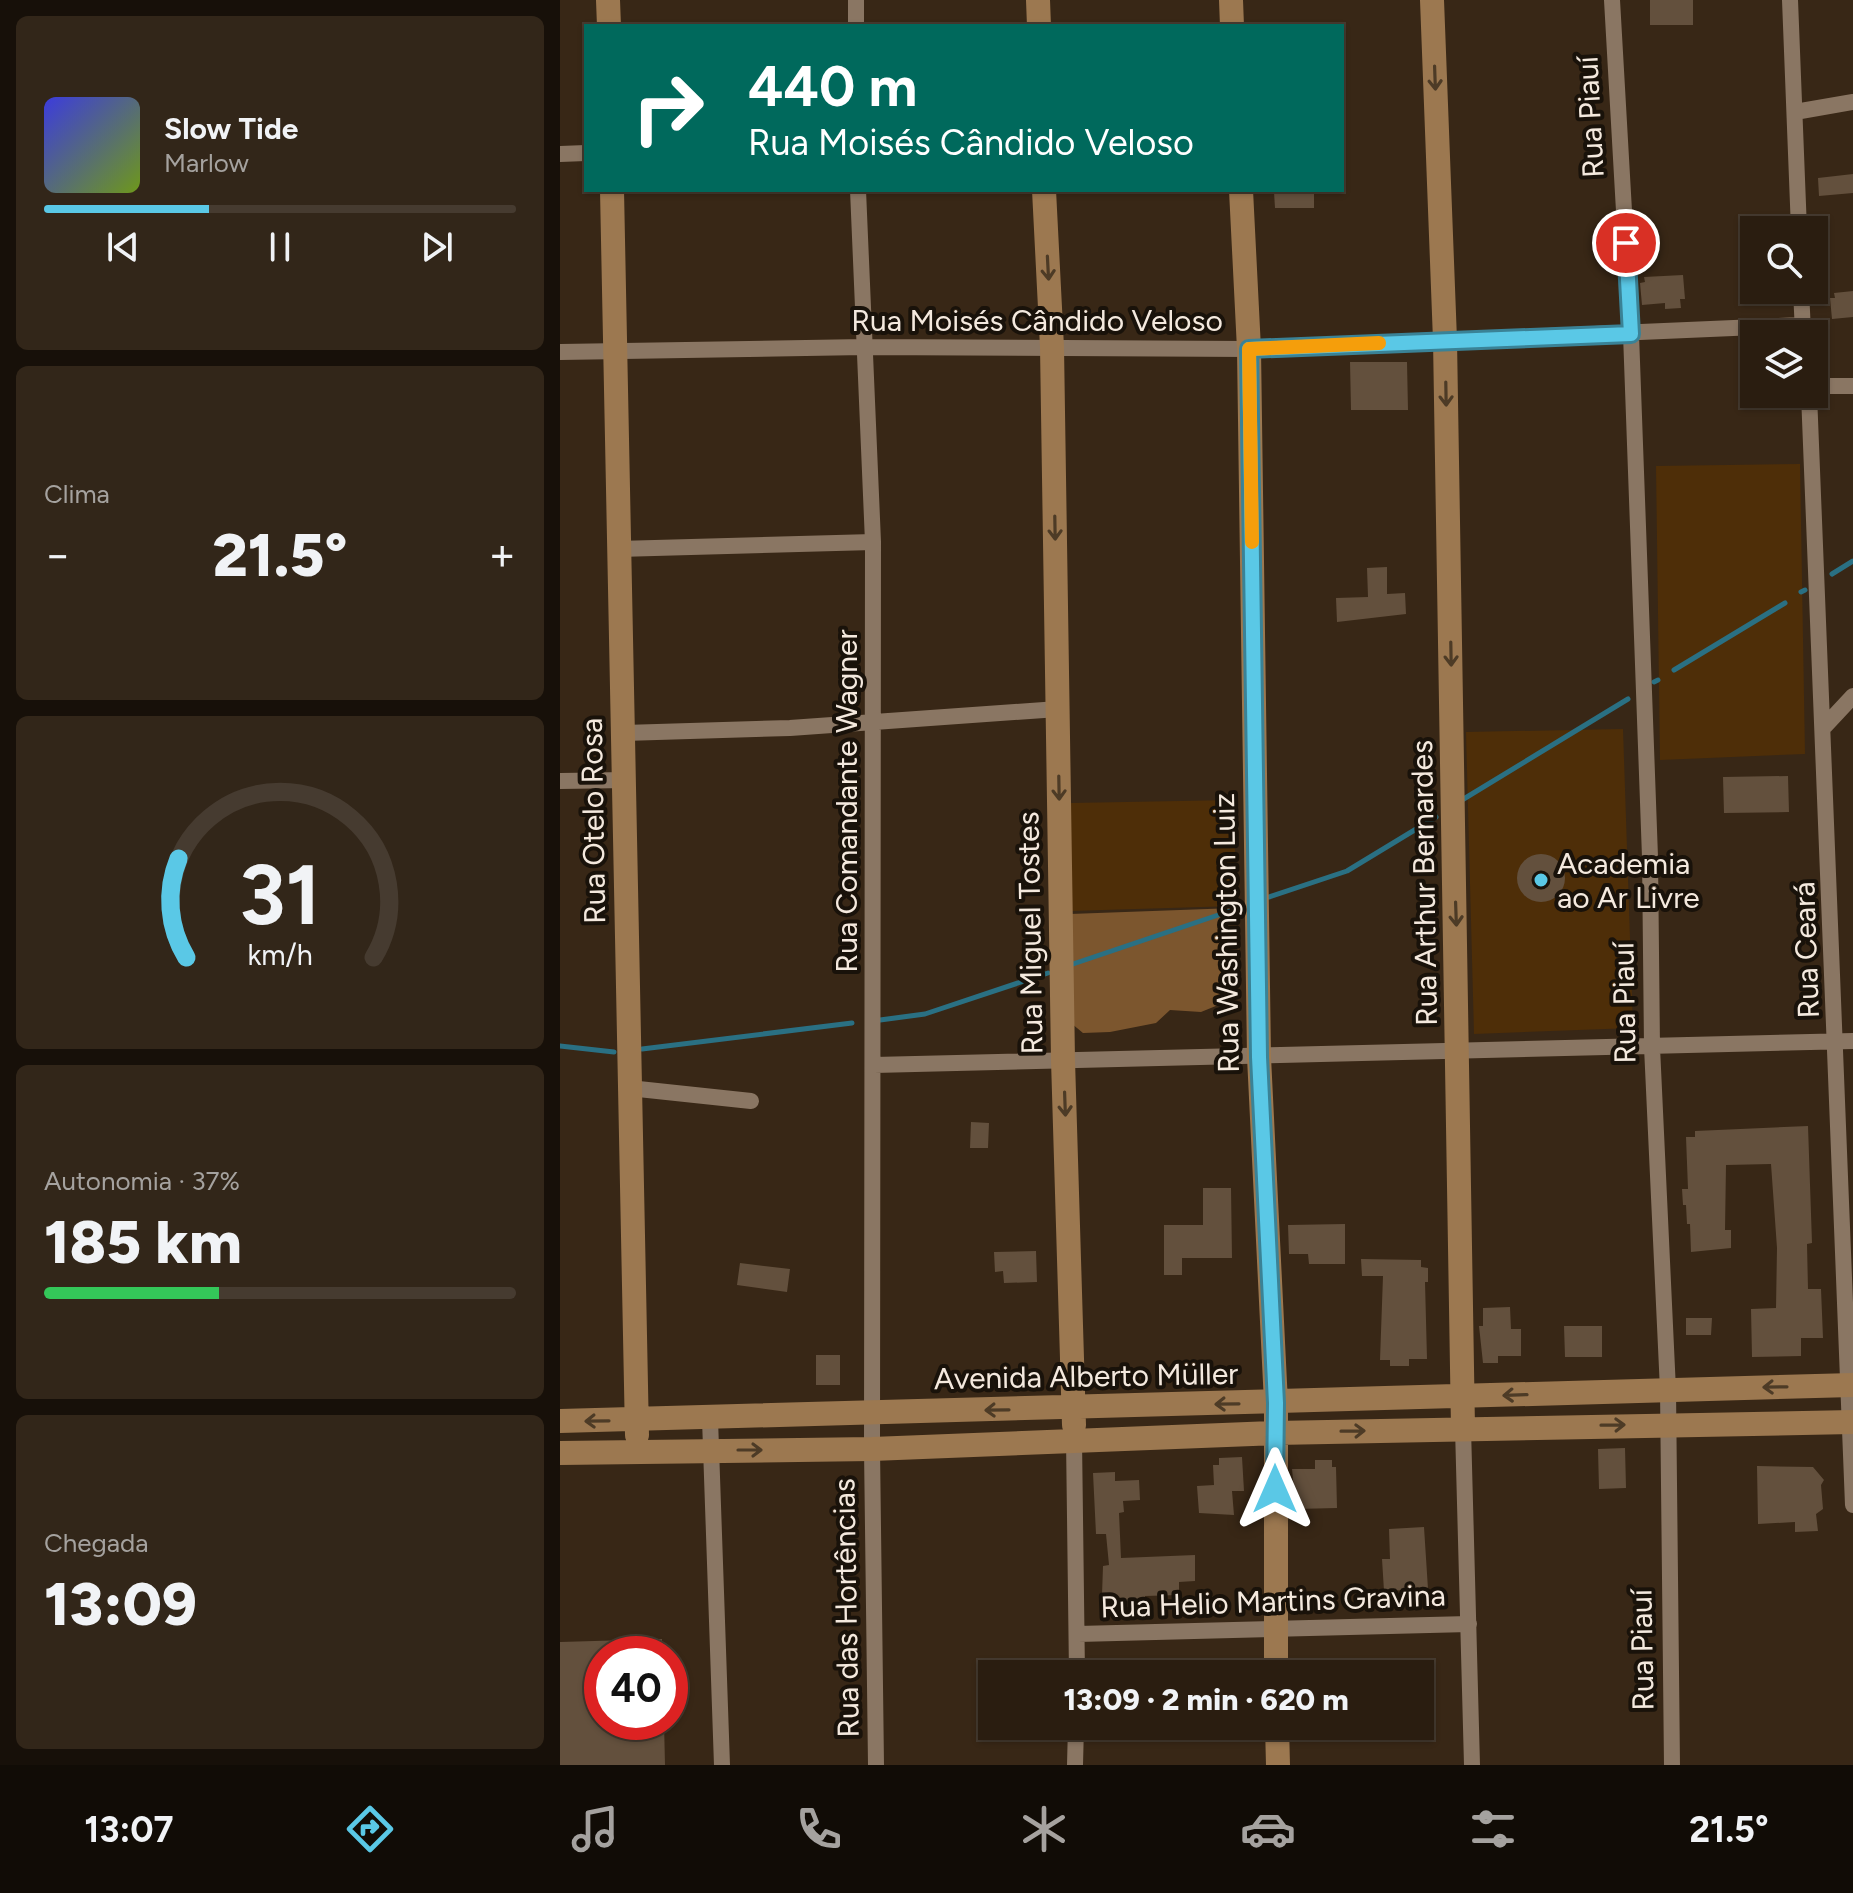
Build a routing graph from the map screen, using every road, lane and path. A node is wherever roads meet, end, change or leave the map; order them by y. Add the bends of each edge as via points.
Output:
1 (608, 0) edge
2 (856, 0) edge
3 (1038, 0) edge
4 (1231, 0) edge
5 (1432, 0) edge
6 (1612, 0) edge
7 (1790, 0) edge
8 (609, 24) edge
9 (856, 24) edge
10 (1039, 24) edge
11 (1232, 24) edge
12 (1853, 102) edge
13 (1795, 112) junction
14 (584, 153) edge
15 (560, 154) edge
16 (612, 192) edge
17 (858, 192) edge
18 (1044, 192) edge
19 (1241, 192) edge
20 (1799, 216) edge
21 (1740, 331) edge
22 (1631, 334) junction
23 (1445, 340) junction
24 (864, 347) junction
25 (1052, 347) junction
26 (1249, 349) junction
27 (617, 351) junction
28 (560, 352) edge
29 (1828, 386) edge
30 (1853, 386) edge
31 (1810, 408) edge
32 (873, 542) junction
33 (618, 549) junction
34 (1853, 696) edge
35 (1058, 709) junction
36 (874, 723) junction
37 (1825, 726) junction
38 (624, 733) junction
39 (627, 780) junction
40 (560, 781) edge
41 (1845, 1041) edge
42 (1652, 1047) junction
43 (1459, 1051) junction
44 (1259, 1057) junction
45 (1063, 1060) junction
46 (874, 1065) junction
47 (629, 1088) junction
48 (751, 1101) dead end
49 (1852, 1385) edge
50 (1668, 1390) junction
51 (1462, 1397) junction
52 (1276, 1403) junction
53 (1075, 1408) junction
54 (874, 1412) junction
55 (710, 1419) junction
56 (636, 1420) junction
57 (560, 1421) edge
58 (1852, 1422) edge
59 (1667, 1424) junction
60 (1463, 1428) junction
61 (1275, 1433) junction
62 (1074, 1439) junction
63 (872, 1449) junction
64 (713, 1450) junction
65 (638, 1451) junction
66 (560, 1453) edge
67 (1853, 1505) edge
68 (1469, 1624) junction
69 (1275, 1631) junction
70 (1078, 1634) junction
71 (1077, 1660) edge
72 (1276, 1660) edge
73 (1076, 1740) edge
74 (1277, 1740) edge
75 (722, 1765) edge
76 (876, 1765) edge
77 (1075, 1765) edge
78 (1278, 1765) edge
79 (1472, 1765) edge
80 (1672, 1765) edge

1 - 8 street
2 - 9 street
3 - 10 street
4 - 11 street
5 -> 23 street, Rua Arthur Bernardes
6 - 22 street, Rua Piauí
7 - 13 street
12 - 13 street
13 - 20 street
14 - 15 street
16 - 27 street, Rua Otelo Rosa
17 - 24 street, Rua Comandante Wagner
18 -> 25 street, Rua Miguel Tostes
19 - 26 street, Rua Washington Luiz
21 - 22 street, Rua Moisés Cândido Veloso
22 - 23 street, Rua Moisés Cândido Veloso
22 - 42 street, Rua Piauí
23 - 26 street, Rua Moisés Cândido Veloso
23 -> 43 street, Rua Arthur Bernardes
24 - 25 street, Rua Moisés Cândido Veloso
24 - 27 street, Rua Moisés Cândido Veloso
24 - 32 street, Rua Comandante Wagner
25 - 26 street, Rua Moisés Cândido Veloso
25 -> 35 street, Rua Miguel Tostes
26 - 44 street, Rua Washington Luiz
27 - 28 street, Rua Moisés Cândido Veloso
27 - 33 street, Rua Otelo Rosa
29 - 30 street
31 - 37 street, Rua Ceará
32 - 33 street
32 - 36 street, Rua Comandante Wagner
33 - 38 street, Rua Otelo Rosa
34 - 37 street
35 - 36 street
35 -> 45 street, Rua Miguel Tostes
36 - 38 street
36 - 46 street, Rua Comandante Wagner
37 - 41 street, Rua Ceará
38 - 39 street, Rua Otelo Rosa
39 - 40 street
39 - 47 street, Rua Otelo Rosa
41 - 42 street
41 - 49 street, Rua Ceará
42 - 43 street
42 - 50 street, Rua Piauí
43 - 44 street
43 - 51 street, Rua Arthur Bernardes
44 - 45 street
44 - 52 street, Rua Washington Luiz
45 - 46 street
45 -> 53 street, Rua Miguel Tostes
46 - 54 street, Rua Comandante Wagner
47 - 48 street
47 - 56 street, Rua Otelo Rosa
49 -> 50 street, Avenida Alberto Müller
49 - 58 street, Rua Ceará
50 -> 51 street, Avenida Alberto Müller
50 - 59 street, Rua Piauí
51 - 52 street, Avenida Alberto Müller
51 - 60 street, Rua Arthur Bernardes
52 -> 53 street, Avenida Alberto Müller
52 - 61 street, Rua Washington Luiz
53 -> 54 street, Avenida Alberto Müller
53 - 62 street, Rua Miguel Tostes
54 - 55 street, Avenida Alberto Müller
54 - 63 street, Rua das Hortências
55 - 56 street, Avenida Alberto Müller
55 - 64 street
56 -> 57 street, Avenida Alberto Müller
56 - 65 street, Rua Otelo Rosa
58 - 59 street, Avenida Alberto Müller
58 - 67 street, Rua Ceará
60 -> 59 street, Avenida Alberto Müller
59 - 80 street, Rua Piauí
61 -> 60 street, Avenida Alberto Müller
60 - 68 street, Rua Arthur Bernardes
61 - 62 street, Avenida Alberto Müller
61 - 69 street, Rua Washington Luiz
62 - 63 street, Avenida Alberto Müller
62 - 70 street, Rua Miguel Tostes
64 -> 63 street, Avenida Alberto Müller
63 - 76 street, Rua das Hortências
64 - 65 street, Avenida Alberto Müller
64 - 75 street
65 - 66 street, Avenida Alberto Müller
68 - 69 street, Rua Helio Martins Gravina
68 - 79 street, Rua Arthur Bernardes
69 - 70 street, Rua Helio Martins Gravina
69 - 72 street, Rua Washington Luiz
70 - 71 street, Rua Miguel Tostes
73 - 77 street
74 - 78 street

